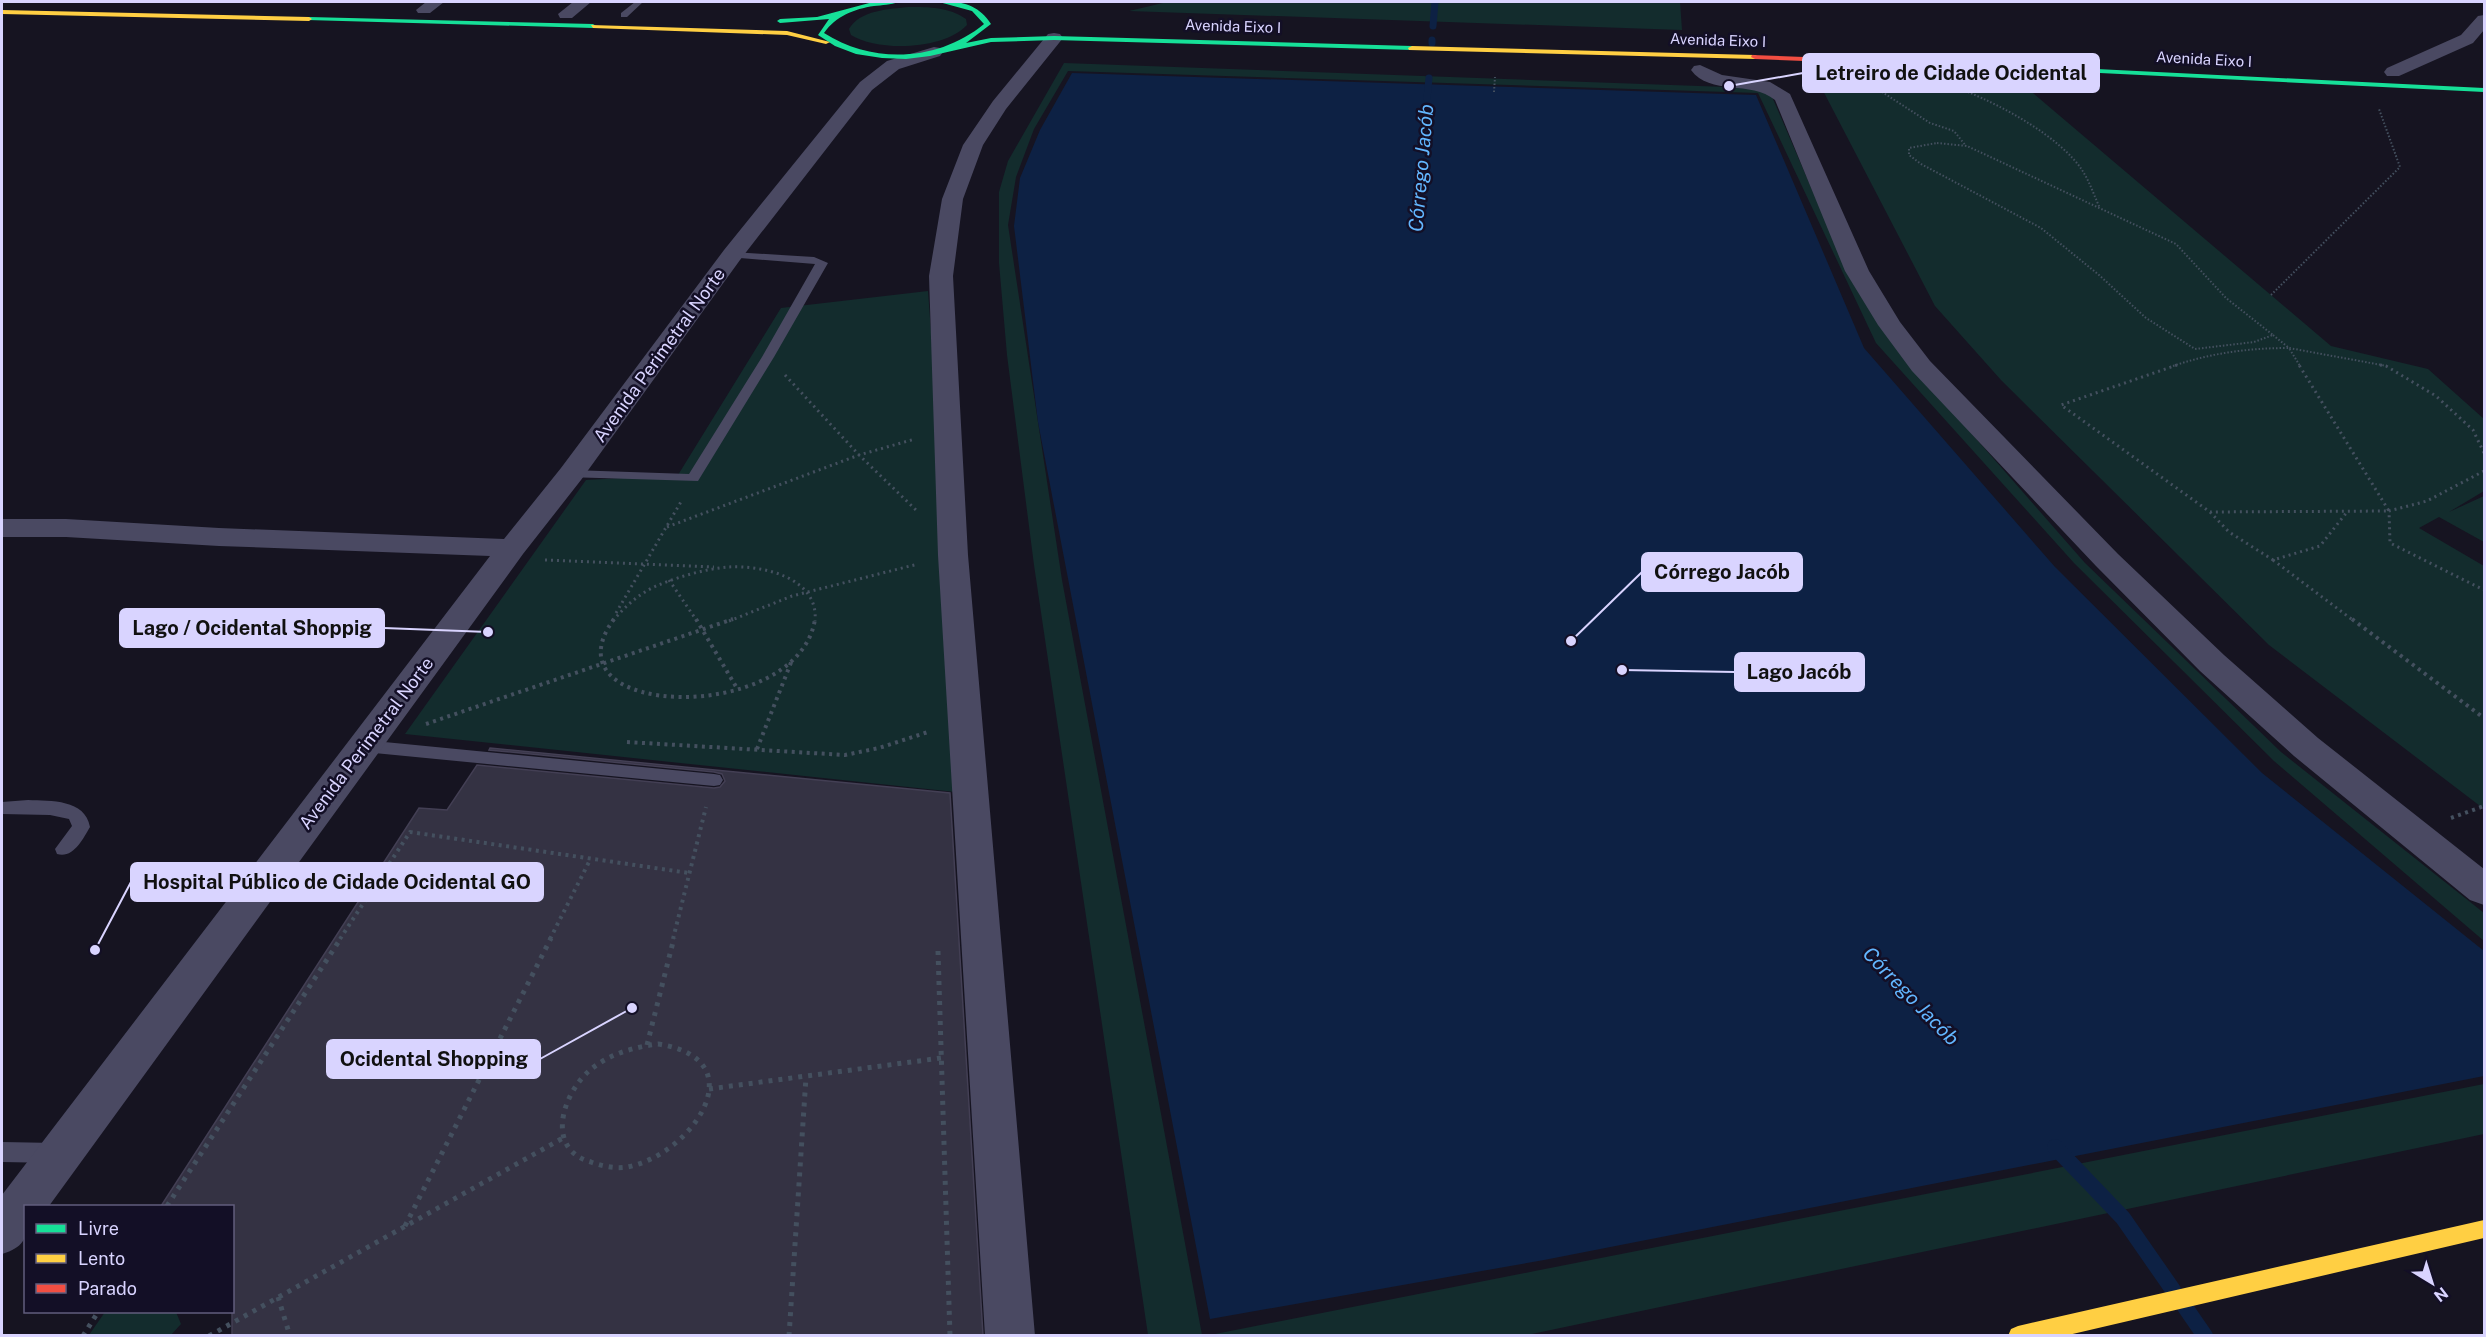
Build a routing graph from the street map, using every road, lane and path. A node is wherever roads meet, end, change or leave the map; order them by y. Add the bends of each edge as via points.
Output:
1 (86, 2) edge
2 (583, 2) edge
3 (639, 2) edge
4 (889, 2) edge
5 (895, 2) edge
6 (942, 2) edge
7 (957, 3) edge
8 (430, 6) edge
9 (2, 12) edge
10 (566, 14) junction
11 (841, 14) junction
12 (2482, 14) edge
13 (624, 15) junction
14 (1050, 31) junction
15 (1109, 40) junction
16 (826, 42) junction
17 (1785, 44) dead end
18 (943, 50) junction
19 (846, 51) junction
20 (2027, 53) dead end
21 (1134, 54) dead end
22 (1968, 64) junction
23 (1665, 69) dead end
24 (1700, 70) junction
25 (2393, 72) junction
26 (2484, 76) edge
27 (1495, 77) dead end
28 (2375, 84) junction
29 (867, 86) junction
30 (1890, 89) dead end
31 (2484, 90) edge
32 (1494, 92) dead end
33 (1961, 92) dead end
34 (1966, 146) junction
35 (2100, 210) junction
36 (732, 255) junction
37 (2271, 295) dead end
38 (2273, 335) junction
39 (2289, 348) junction
40 (768, 357) junction
41 (948, 429) junction
42 (2484, 453) edge
43 (860, 455) junction
44 (2484, 471) edge
45 (571, 474) junction
46 (693, 478) junction
47 (2390, 511) junction
48 (2210, 512) junction
49 (2348, 512) junction
50 (667, 527) junction
51 (2, 528) edge
52 (953, 550) junction
53 (509, 553) junction
54 (2273, 560) junction
55 (645, 564) junction
56 (727, 567) junction
57 (669, 580) junction
58 (2484, 590) edge
59 (808, 594) junction
60 (607, 628) junction
61 (704, 632) junction
62 (792, 659) junction
63 (603, 663) junction
64 (738, 690) junction
65 (2484, 718) edge
66 (965, 719) junction
67 (422, 725) dead end
68 (618, 741) dead end
69 (364, 747) junction
70 (757, 749) junction
71 (714, 780) dead end
72 (707, 806) dead end
73 (2, 808) edge
74 (64, 849) dead end
75 (590, 860) junction
76 (689, 873) junction
77 (2484, 890) edge
78 (647, 1045) junction
79 (806, 1077) junction
80 (709, 1089) junction
81 (563, 1138) junction
82 (2, 1152) edge
83 (60, 1153) junction
84 (168, 1205) edge
85 (405, 1226) junction
86 (2484, 1229) edge
87 (2, 1232) edge
88 (278, 1297) junction
89 (97, 1313) edge
90 (82, 1335) edge
91 (209, 1335) edge
92 (290, 1335) edge
93 (789, 1335) edge
94 (950, 1335) edge
95 (1010, 1335) edge
96 (2018, 1335) edge

1 - 8 main road
2 - 10 street
3 - 13 lane
4 - 5 main road
4 - 11 main road
6 - 7 main road
7 - 18 main road via 993,19 980,36
8 - 10 main road
9 - 16 main road via 752,31 801,35
10 - 13 main road
11 - 13 main road via 797,21
11 - 16 main road via 823,26 820,34
12 - 25 street via 2467,39
14 - 15 main road, Avenida Eixo I
14 - 17 main road, Avenida Eixo I
14 - 18 main road, Avenida Eixo I
14 - 41 street via 983,128 954,192 941,276
15 - 21 main road via 1113,52
15 - 22 main road, Avenida Eixo I
16 - 19 main road
18 - 19 main road via 887,56
18 - 29 street, Avenida Perimetral Norte via 893,65
19 - 29 street via 869,63
20 - 25 main road, Avenida Eixo I
22 - 24 main road via 1955,71 1914,75
22 - 28 main road, Avenida Eixo I
23 - 24 main road
24 - 77 street via 1717,78 1764,86 1782,98 1866,288 1921,366 1962,410 2107,561 2267,714
25 - 26 main road, Avenida Eixo I
27 - 32 path
28 - 31 main road, Avenida Eixo I
28 - 37 path via 2379,111 2400,167
29 - 36 street, Avenida Perimetral Norte
30 - 34 path via 1879,90 1930,123 1954,131
33 - 35 path via 2002,108 2045,135 2082,168
34 - 35 path
34 - 38 path via 1924,143 1909,148 1909,155 2041,228 2146,318 2195,349 2254,342
35 - 38 path via 2176,244 2226,298
36 - 40 lane via 822,263
36 - 45 street, Avenida Perimetral Norte
38 - 39 path
39 - 42 path via 2386,366 2436,396 2473,430
39 - 47 path
39 - 48 path via 2203,356 2061,405
40 - 43 path
40 - 46 lane
41 - 43 path
41 - 52 street
43 - 50 path
43 - 52 path
44 - 47 path via 2427,501
45 - 46 lane
45 - 53 street, Avenida Perimetral Norte
46 - 50 path
47 - 49 path
47 - 58 path via 2390,543
48 - 49 path
48 - 54 path via 2229,532
49 - 54 path via 2320,546
50 - 55 path
51 - 53 street via 66,528
52 - 59 path
52 - 66 street
53 - 55 path
53 - 69 street, Avenida Perimetral Norte
54 - 65 path
55 - 56 path
55 - 60 path
56 - 57 path
56 - 59 path via 767,570 799,584
57 - 60 path via 621,610
57 - 61 path
59 - 61 path via 792,596
59 - 62 path via 815,609 815,625 807,643
60 - 63 path via 601,646
61 - 63 path
61 - 64 path
62 - 64 path
62 - 70 path
63 - 64 path via 612,677 629,689 652,696 698,698
63 - 67 path
66 - 70 path via 860,753
66 - 95 street
68 - 70 path
69 - 71 lane
69 - 83 street, Avenida Perimetral Norte
72 - 76 path
73 - 74 lane via 67,811 75,815 81,827
75 - 76 path
75 - 84 path via 410,832
75 - 85 path
76 - 78 path
78 - 80 path via 679,1048 695,1056 706,1071
78 - 81 path via 611,1056 574,1088 564,1109
79 - 80 path
79 - 93 path
79 - 94 path via 941,1058
80 - 81 path via 705,1108 694,1128 675,1146 651,1159 626,1167 603,1167 582,1160
81 - 85 path
82 - 83 lane
83 - 87 street, Avenida Perimetral Norte
85 - 88 path
86 - 96 main road
88 - 91 path
88 - 92 path
89 - 90 path

